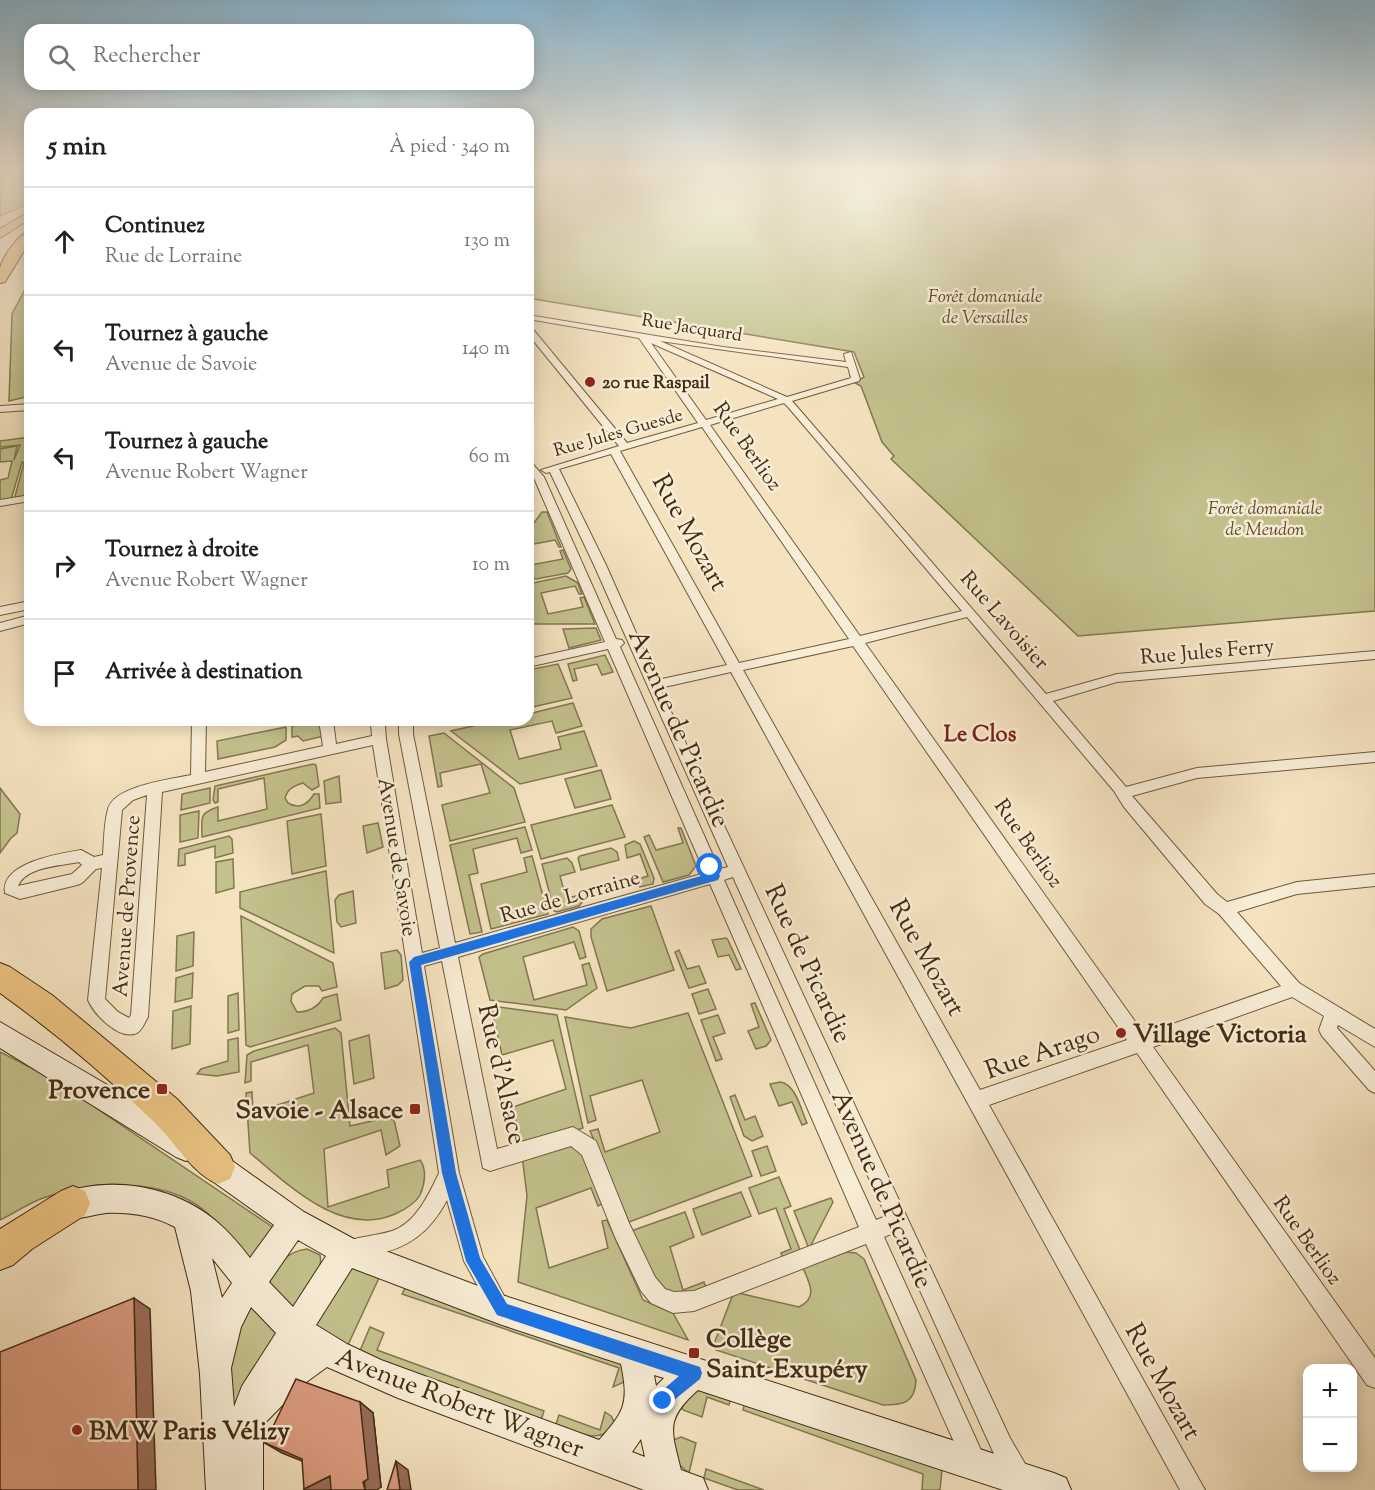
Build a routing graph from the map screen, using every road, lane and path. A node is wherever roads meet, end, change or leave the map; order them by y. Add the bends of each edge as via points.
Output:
1 (24, 241) edge
2 (17, 249) junction
3 (0, 273) edge
4 (0, 279) edge
5 (534, 318) edge
6 (642, 336) junction
7 (534, 337) edge
8 (848, 354) dead end
9 (851, 365) junction
10 (786, 400) junction
11 (24, 401) edge
12 (24, 407) edge
13 (5, 409) edge
14 (704, 425) junction
15 (620, 449) junction
16 (536, 470) edge
17 (24, 499) edge
18 (0, 503) edge
19 (24, 606) edge
20 (0, 610) edge
21 (970, 614) junction
22 (24, 621) edge
23 (0, 627) edge
24 (632, 640) junction
25 (857, 641) junction
26 (612, 645) junction
27 (1375, 655) edge
28 (534, 662) edge
29 (735, 667) junction
30 (654, 685) junction
31 (1044, 699) junction
32 (199, 726) edge
33 (327, 726) edge
34 (378, 726) edge
35 (403, 726) edge
36 (379, 739) junction
37 (330, 750) junction
38 (1375, 757) edge
39 (198, 779) junction
40 (155, 788) junction
41 (1125, 793) junction
42 (110, 860) junction
43 (90, 864) dead end
44 (738, 870) junction
45 (714, 876) junction
46 (1375, 880) edge
47 (1225, 909) junction
48 (449, 952) junction
49 (414, 962) junction
50 (0, 976) edge
51 (1293, 988) junction
52 (1333, 1014) junction
53 (0, 1034) edge
54 (1375, 1039) edge
55 (1141, 1043) junction
56 (1375, 1084) edge
57 (977, 1100) junction
58 (218, 1167) junction
59 (449, 1173) junction
60 (73, 1203) junction
61 (188, 1220) junction
62 (900, 1221) junction
63 (294, 1222) junction
64 (0, 1231) edge
65 (872, 1232) junction
66 (346, 1251) junction
67 (0, 1252) edge
68 (250, 1283) junction
69 (502, 1310) junction
70 (295, 1330) junction
71 (325, 1349) junction
72 (634, 1353) junction
73 (694, 1373) junction
74 (216, 1374) junction
75 (1375, 1377) edge
76 (247, 1419) junction
77 (605, 1458) junction
78 (977, 1466) junction
79 (1022, 1478) junction
80 (679, 1485) edge
81 (222, 1490) edge
82 (246, 1490) edge
83 (1054, 1490) edge
84 (1193, 1490) edge

1 - 2 highway
2 - 3 highway
2 - 4 highway
5 - 6 street, Rue Jacquard
6 - 9 street, Rue Jacquard
6 - 10 street, Rue Lavoisier
6 - 14 street, Rue Berlioz
7 - 15 street, Rue Mozart
8 - 9 street
9 - 10 street, Rue Jules Guesde via 856,379
10 - 14 street, Rue Jules Guesde
10 - 21 street, Rue Lavoisier
11 - 13 street
12 - 13 street
14 - 15 street, Rue Jules Guesde
14 - 25 street, Rue Berlioz
15 - 16 street, Rue Jules Guesde
15 - 29 street, Rue Mozart
16 - 24 street, Rue de Picardie via 600,565
16 - 26 street, Avenue de Picardie
17 - 18 street
19 - 20 street
21 - 25 street
21 - 31 street, Rue Lavoisier
22 - 23 street
24 - 26 street
24 - 30 street, Rue de Picardie
25 - 29 street
25 - 55 street, Rue Berlioz
26 - 28 street
26 - 45 street, Avenue de Picardie
27 - 31 street, Rue Jules Ferry via 1117,678
29 - 30 street
29 - 57 street, Rue Mozart
30 - 44 street, Rue de Picardie
31 - 41 street, Rue Lavoisier
32 - 39 street
33 - 37 street
34 - 36 street, Avenue de Savoie
35 - 48 street, Rue d'Alsace
36 - 37 street
36 - 49 street, Avenue de Savoie
37 - 39 street
38 - 41 street via 1197,773
39 - 40 street
40 - 42 street, Avenue de Provence via 131,794 115,808
40 - 42 street, Avenue de Provence via 140,1017 133,1026 123,1026 96,1000
41 - 47 street, Rue Lavoisier via 1129,803 1210,899
42 - 43 street
44 - 45 street, Rue de Lorraine
44 - 62 street, Rue de Picardie
45 - 48 street, Rue de Lorraine
45 - 65 street, Avenue de Picardie
46 - 47 street via 1297,888
47 - 51 street, Rue Lavoisier
48 - 49 street, Rue de Lorraine
48 - 65 street, Rue d'Alsace via 490,1161 573,1136 589,1148 622,1230 648,1284 658,1296 674,1303 694,1301
49 - 59 street, Avenue de Savoie
50 - 58 highway via 41,1005 165,1110
51 - 52 street, Rue Lavoisier
51 - 55 street, Rue Arago
52 - 54 street, Rue Lavoisier
52 - 56 street via 1329,1030
53 - 58 main road
55 - 57 street, Rue Arago
55 - 75 street, Rue Berlioz
57 - 84 street, Rue Mozart
58 - 63 main road
59 - 66 street via 436,1202 418,1224 398,1238
59 - 69 street, Avenue de Savoie via 474,1261
60 - 61 main road, Avenue Robert Wagner via 139,1199
60 - 64 main road, Avenue Robert Wagner via 39,1212
60 - 67 highway
61 - 68 main road, Avenue Robert Wagner via 221,1246
61 - 74 main road via 206,1291
62 - 65 street, Rue d'Alsace
62 - 79 street, Rue de Picardie via 1002,1446
63 - 66 main road
63 - 68 main road
65 - 78 street, Avenue de Picardie
66 - 69 main road
66 - 70 main road
68 - 70 main road, Avenue Robert Wagner
68 - 74 main road via 229,1316
69 - 72 main road
70 - 71 main road, Avenue Robert Wagner
70 - 76 main road via 253,1397
71 - 76 main road via 290,1375
71 - 77 main road, Avenue Robert Wagner via 347,1362
72 - 73 main road
72 - 77 main road, Avenue Robert Wagner via 642,1386 639,1411 631,1428
73 - 78 main road
73 - 80 main road, Avenue Robert Wagner via 663,1401 657,1414 657,1437
74 - 81 main road
76 - 82 main road
77 - 80 main road, Avenue Robert Wagner
78 - 79 main road
79 - 83 main road

